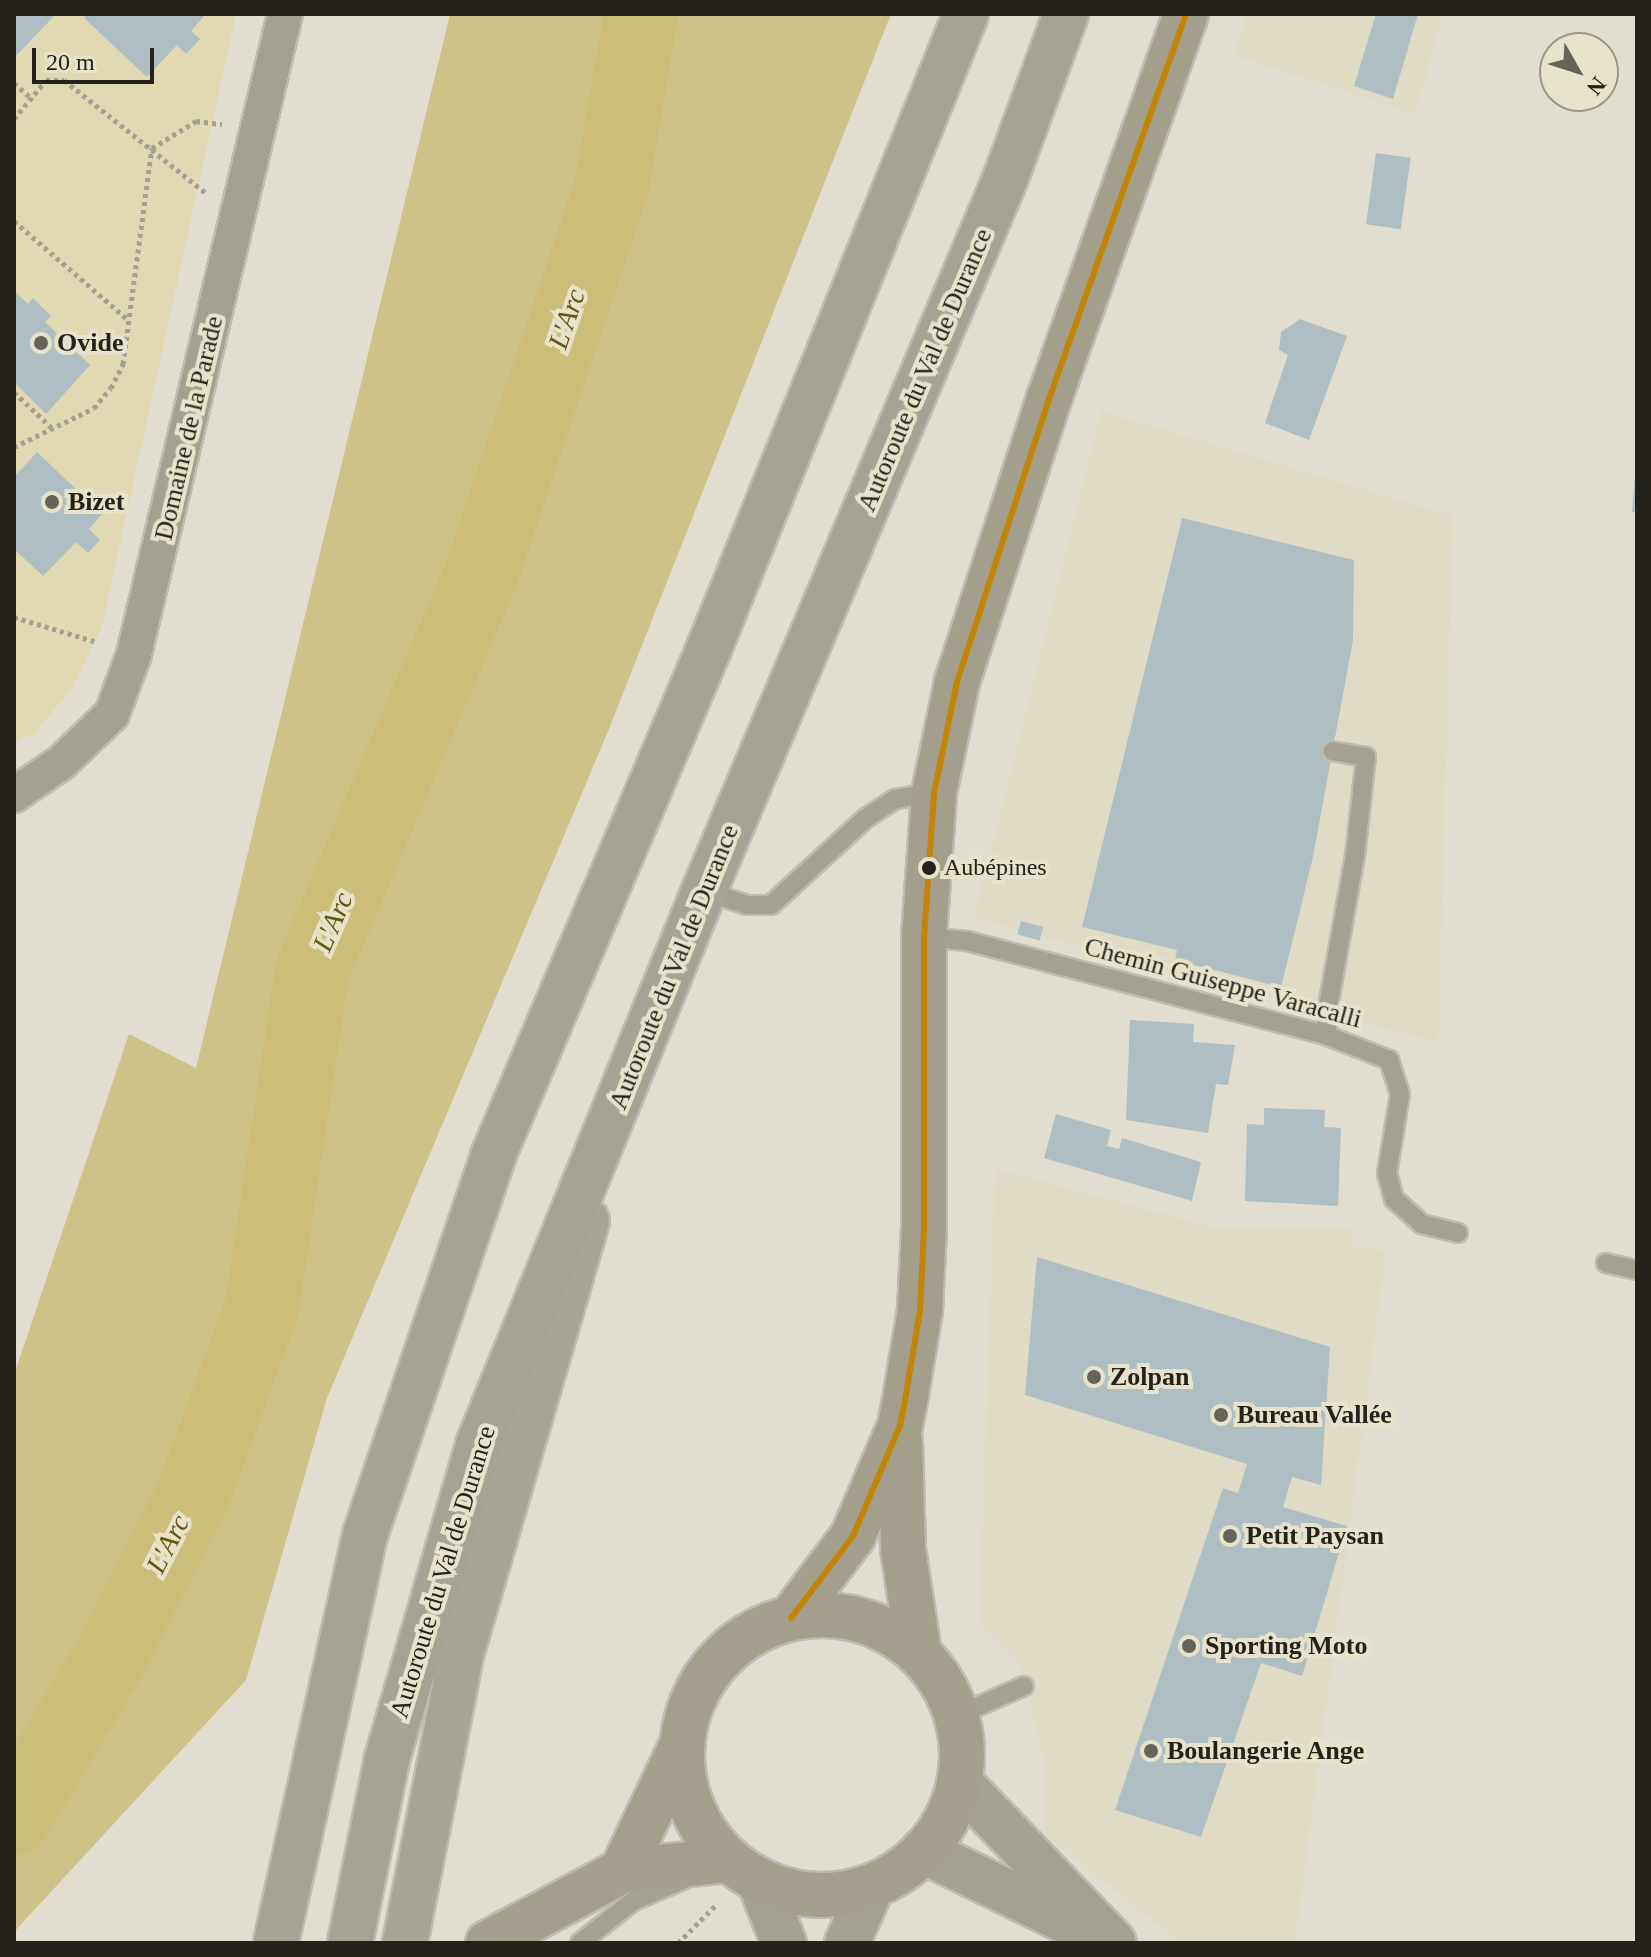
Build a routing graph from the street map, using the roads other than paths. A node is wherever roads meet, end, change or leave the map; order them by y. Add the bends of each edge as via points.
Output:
1 (285, 14) edge
2 (966, 14) edge
3 (1066, 14) edge
4 (1186, 14) edge
5 (1333, 751) dead end
6 (934, 793) junction
7 (14, 795) edge
8 (704, 891) junction
9 (924, 937) junction
10 (1328, 1036) junction
11 (632, 1073) junction
12 (1458, 1233) dead end
13 (1606, 1263) dead end
14 (1637, 1270) edge
15 (900, 1426) junction
16 (365, 1535) junction
17 (791, 1618) junction
18 (919, 1654) junction
19 (1024, 1686) dead end
20 (956, 1716) junction
21 (682, 1744) junction
22 (959, 1782) junction
23 (923, 1851) junction
24 (622, 1871) junction
25 (745, 1872) junction
26 (872, 1886) junction
27 (253, 1943) edge
28 (276, 1943) edge
29 (350, 1943) edge
30 (405, 1943) edge
31 (488, 1943) edge
32 (580, 1943) edge
33 (784, 1943) edge
34 (847, 1943) edge
35 (1113, 1943) edge

1 - 7 street, Domaine de la Parade via 134,654 112,714 62,762
2 - 16 highway via 710,646 493,1156
3 - 8 highway, Autoroute du Val de Durance via 1006,177
4 - 6 main road via 988,581 957,682
5 - 10 lane via 1366,757 1355,856 1326,1018
6 - 8 lane via 895,799 866,818 771,905 747,905
6 - 9 main road
8 - 11 highway, Autoroute du Val de Durance
9 - 10 lane, Chemin Guiseppe Varacalli via 967,941
9 - 15 main road via 920,1310
10 - 12 lane, Chemin Guiseppe Varacalli via 1389,1060 1400,1094 1387,1173 1394,1199 1422,1224
11 - 29 highway, Autoroute du Val de Durance via 478,1445 387,1759
11 - 30 highway via 462,1651
13 - 14 lane
15 - 17 main road via 853,1536
15 - 18 main road via 903,1549
16 - 27 highway
16 - 28 highway
17 - 18 main road via 832,1615 873,1624
17 - 21 main road via 748,1637 705,1677 689,1709
18 - 20 main road via 941,1683
19 - 20 lane
20 - 22 main road
21 - 24 main road
21 - 25 main road via 685,1787 701,1828
22 - 23 main road via 952,1807
22 - 35 street
23 - 26 main road
23 - 35 street
24 - 25 main road
24 - 31 main road
25 - 26 main road via 815,1895
25 - 32 lane via 633,1901
25 - 33 street
26 - 34 street

